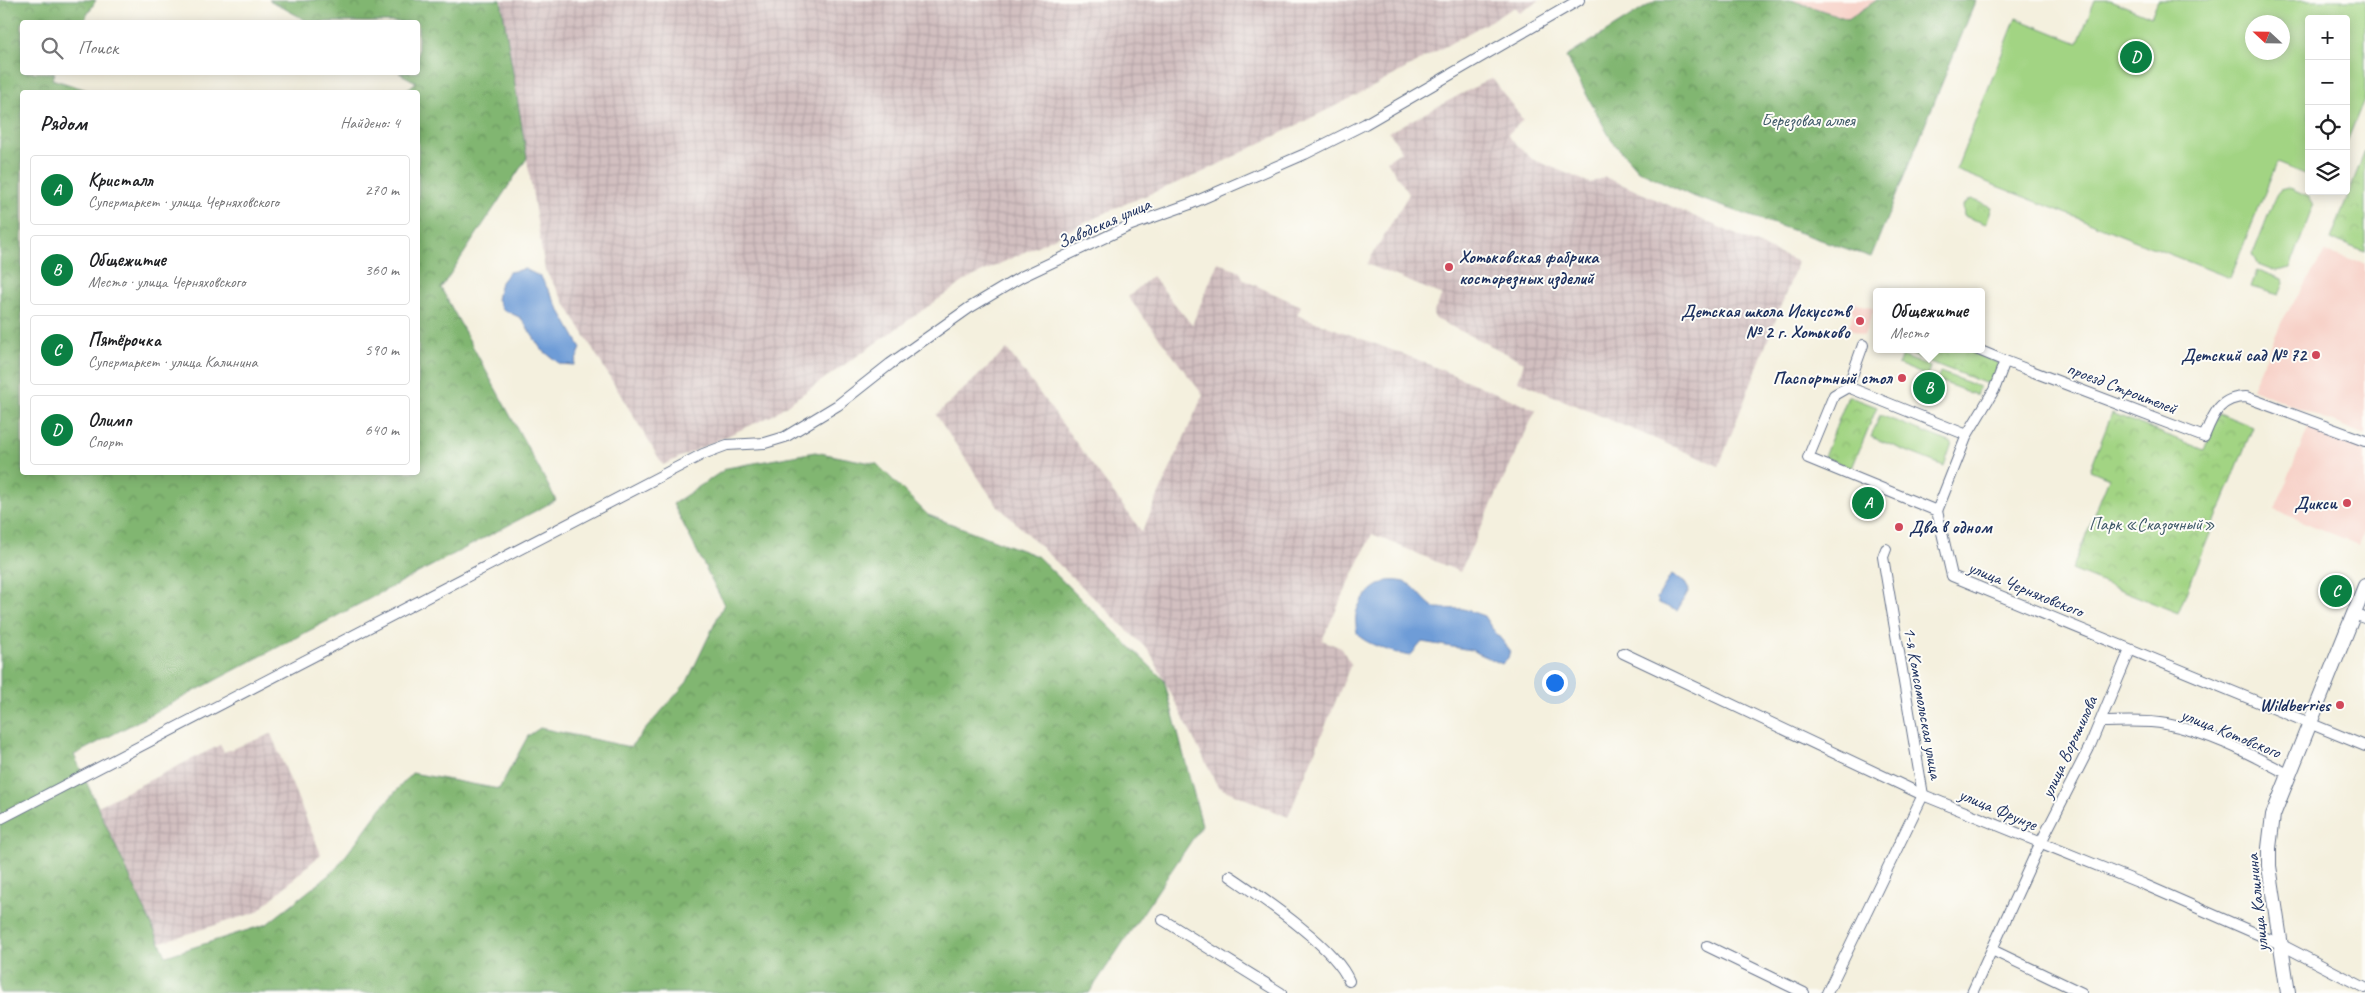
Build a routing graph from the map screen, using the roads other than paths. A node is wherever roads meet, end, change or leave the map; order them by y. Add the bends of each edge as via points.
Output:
1 (1578, 0) edge
2 (1863, 345) dead end
3 (1985, 353) edge
4 (2005, 361) junction
5 (1848, 387) junction
6 (1967, 435) junction
7 (2365, 441) edge
8 (1938, 511) junction
9 (1886, 549) dead end
10 (2365, 586) edge
11 (2359, 616) edge
12 (2130, 650) junction
13 (1623, 653) dead end
14 (2100, 722) junction
15 (2309, 724) junction
16 (2365, 746) edge
17 (2288, 774) junction
18 (1923, 795) junction
19 (0, 819) edge
20 (2040, 844) junction
21 (1230, 876) dead end
22 (1163, 920) dead end
23 (2280, 944) junction
24 (1707, 946) dead end
25 (1992, 950) junction
26 (1349, 982) dead end
27 (2365, 988) edge
28 (1280, 993) edge
29 (1804, 993) edge
30 (1827, 993) edge
31 (1972, 993) edge
32 (2082, 993) edge
33 (2288, 993) edge

1 - 19 street, Заводская улица via 1364,124 1305,154 1190,204 1131,225 1021,277 890,364 838,405 785,437 774,442 727,445 715,449
2 - 5 street
3 - 4 street
4 - 6 street via 1994,390
4 - 7 street, проезд Строителей via 2204,437 2221,404 2230,398 2246,397
5 - 6 street
5 - 8 street via 1834,395 1808,458
6 - 8 street
8 - 12 street, улица Черняховского via 1952,576
9 - 18 street, 1-я Комсомольская улица via 1883,557
10 - 11 street, улица Калинина
11 - 15 street, улица Калинина
12 - 14 street, улица Ворошилова
12 - 15 street, улица Черняховского
13 - 18 street, улица Фрунзе
14 - 17 street, улица Котовского via 2165,724 2193,731
14 - 20 street, улица Ворошилова
15 - 16 street, улица Черняховского
15 - 17 street, улица Калинина
17 - 23 street, улица Калинина via 2273,815 2269,848
18 - 20 street, улица Фрунзе
18 - 30 street, 1-я Комсомольская улица
20 - 23 street, улица Фрунзе via 2143,884
20 - 25 street, улица Ворошилова
21 - 26 street via 1282,913 1338,961
22 - 28 street
23 - 27 street, улица Фрунзе
23 - 33 street, улица Калинина
24 - 29 street
25 - 31 street, улица Ворошилова
25 - 32 street

